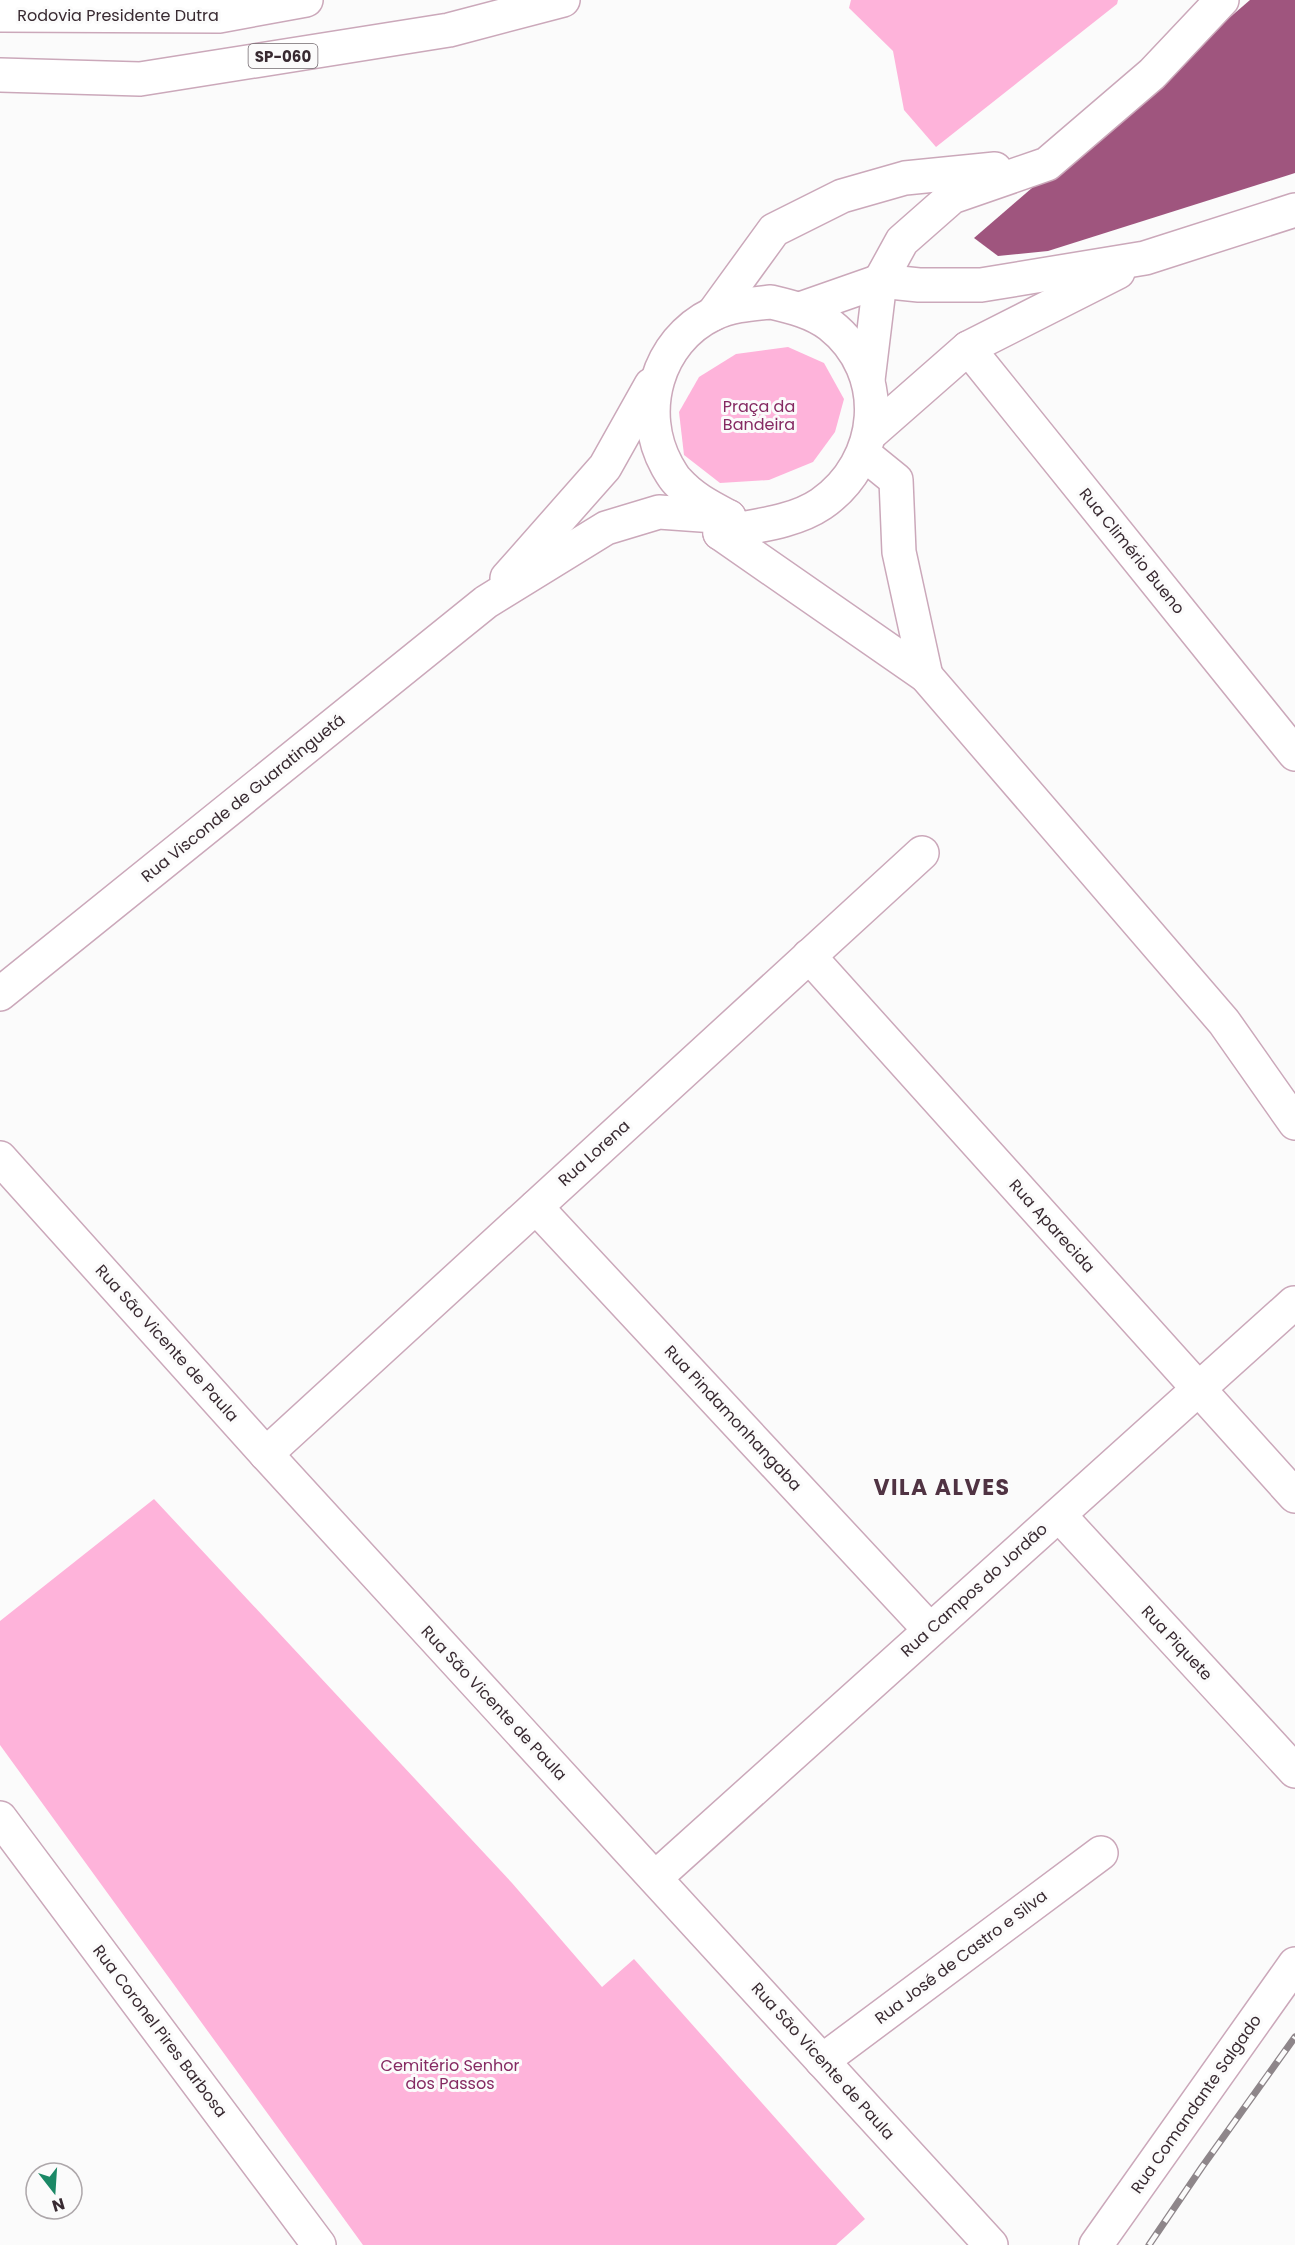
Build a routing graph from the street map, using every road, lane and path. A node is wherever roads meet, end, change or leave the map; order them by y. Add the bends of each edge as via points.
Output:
1 (306, 0) edge
2 (563, 0) edge
3 (1222, 0) edge
4 (0, 15) edge
5 (0, 75) edge
6 (1047, 164) junction
7 (1295, 210) edge
8 (1145, 258) junction
9 (880, 280) junction
10 (800, 309) junction
11 (713, 314) junction
12 (968, 348) junction
13 (667, 357) junction
14 (868, 380) junction
15 (867, 444) junction
16 (725, 525) junction
17 (486, 602) junction
18 (926, 676) junction
19 (1295, 754) edge
20 (922, 853) dead end
21 (809, 956) junction
22 (0, 994) edge
23 (1295, 1123) edge
24 (0, 1158) edge
25 (536, 1207) junction
26 (1294, 1303) edge
27 (1199, 1389) junction
28 (266, 1454) junction
29 (1295, 1496) edge
30 (1059, 1515) junction
31 (930, 1630) junction
32 (1295, 1771) edge
33 (4, 1833) edge
34 (1101, 1853) dead end
35 (655, 1878) junction
36 (1295, 1964) edge
37 (822, 2061) junction
38 (319, 2245) edge
39 (991, 2245) edge
40 (1096, 2245) edge

1 - 4 main road, Rodovia Presidente Dutra via 219,16
2 - 5 main road, SP-060 via 449,30 140,79
3 - 6 main road via 1152,74
6 - 9 main road via 952,197 902,241
6 - 11 main road via 904,178 842,196 774,230
7 - 8 main road
8 - 9 main road via 981,285 919,285
8 - 12 main road
9 - 10 main road
9 - 14 main road
10 - 11 main road via 771,302 741,304
10 - 14 main road via 830,325 853,350
11 - 13 main road via 687,332
12 - 15 main road
12 - 19 main road, Rua Climério Bueno
13 - 16 main road via 655,387 652,420 660,452 676,480
13 - 17 main road, Rua Visconde de Guaratinguetá via 605,467
14 - 15 main road via 872,407
15 - 16 main road via 846,483 820,505 788,518
15 - 18 main road via 896,480 899,552
16 - 17 main road, Rua Visconde de Guaratinguetá via 659,512 606,528
16 - 18 main road
17 - 22 main road, Rua Visconde de Guaratinguetá
18 - 23 main road via 1224,1022
20 - 21 main road, Rua Lorena
21 - 25 main road, Rua Lorena
21 - 27 main road, Rua Aparecida
24 - 28 main road, Rua São Vicente de Paula
25 - 28 main road, Rua Lorena
25 - 31 main road, Rua Pindamonhangaba
26 - 27 main road, Rua Campos do Jordão
27 - 29 main road, Rua Aparecida
27 - 30 main road, Rua Campos do Jordão
28 - 35 main road, Rua São Vicente de Paula
30 - 31 main road, Rua Campos do Jordão
30 - 32 main road, Rua Piquete
31 - 35 main road, Rua Campos do Jordão
33 - 38 main road, Rua Coronel Pires Barbosa
34 - 37 main road, Rua José de Castro e Silva
35 - 37 main road, Rua São Vicente de Paula
36 - 40 main road, Rua Comandante Salgado
37 - 39 main road, Rua São Vicente de Paula

